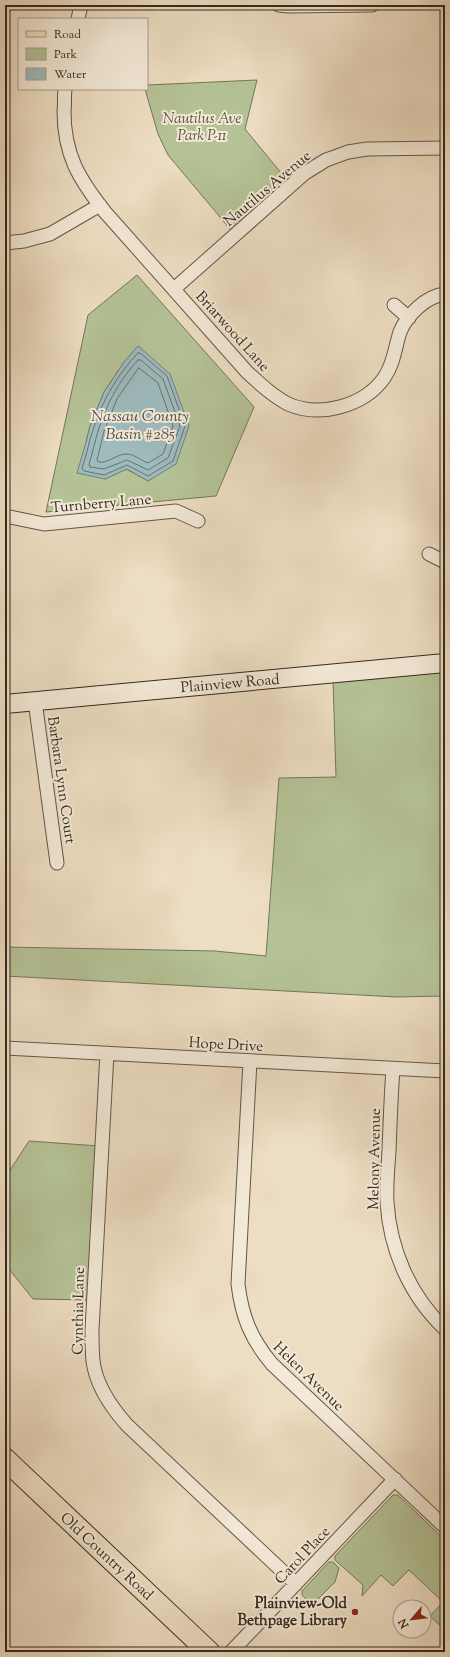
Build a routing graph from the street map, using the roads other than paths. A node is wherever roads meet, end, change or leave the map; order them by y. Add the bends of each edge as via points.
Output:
1 (81, 5) edge
2 (279, 5) edge
3 (372, 5) edge
4 (78, 18) edge
5 (65, 90) edge
6 (445, 148) edge
7 (100, 205) junction
8 (5, 243) edge
9 (174, 289) junction
10 (445, 294) edge
11 (394, 305) dead end
12 (409, 318) junction
13 (5, 516) edge
14 (198, 521) dead end
15 (429, 554) dead end
16 (445, 562) edge
17 (445, 663) edge
18 (35, 701) junction
19 (8, 702) edge
20 (57, 863) dead end
21 (5, 1048) edge
22 (107, 1053) junction
23 (250, 1061) junction
24 (393, 1069) junction
25 (445, 1071) edge
26 (445, 1329) edge
27 (5, 1459) edge
28 (395, 1479) junction
29 (445, 1527) edge
30 (296, 1584) junction
31 (209, 1652) edge
32 (231, 1652) edge

1 - 4 street
2 - 3 street
5 - 7 street, Briarwood Lane via 64,130 71,158 86,188
6 - 9 street, Nautilus Avenue via 367,149 348,152 326,160 305,173
7 - 8 street via 50,234
7 - 9 street, Briarwood Lane
9 - 12 street, Briarwood Lane via 263,388 289,404 311,409 345,406 370,393 391,366 401,331
10 - 12 street, Briarwood Lane via 421,305
11 - 12 street
13 - 14 street, Turnberry Lane via 44,524 176,511
15 - 16 street
17 - 18 main road, Plainview Road
18 - 19 main road, Plainview Road
18 - 20 street, Barbara Lynn Court
21 - 22 street, Hope Drive
22 - 23 street, Hope Drive
22 - 30 street, Cynthia Lane via 92,1330 93,1363 99,1385 114,1411
23 - 24 street, Hope Drive
23 - 28 street, Helen Avenue via 238,1284 240,1303 247,1326 260,1350 272,1364
24 - 25 street, Hope Drive
24 - 26 street, Melony Avenue via 387,1201 389,1225 408,1280 426,1309
27 - 31 main road, Old Country Road
28 - 29 street, Helen Avenue
28 - 30 street, Carol Place
30 - 32 street, Carol Place

